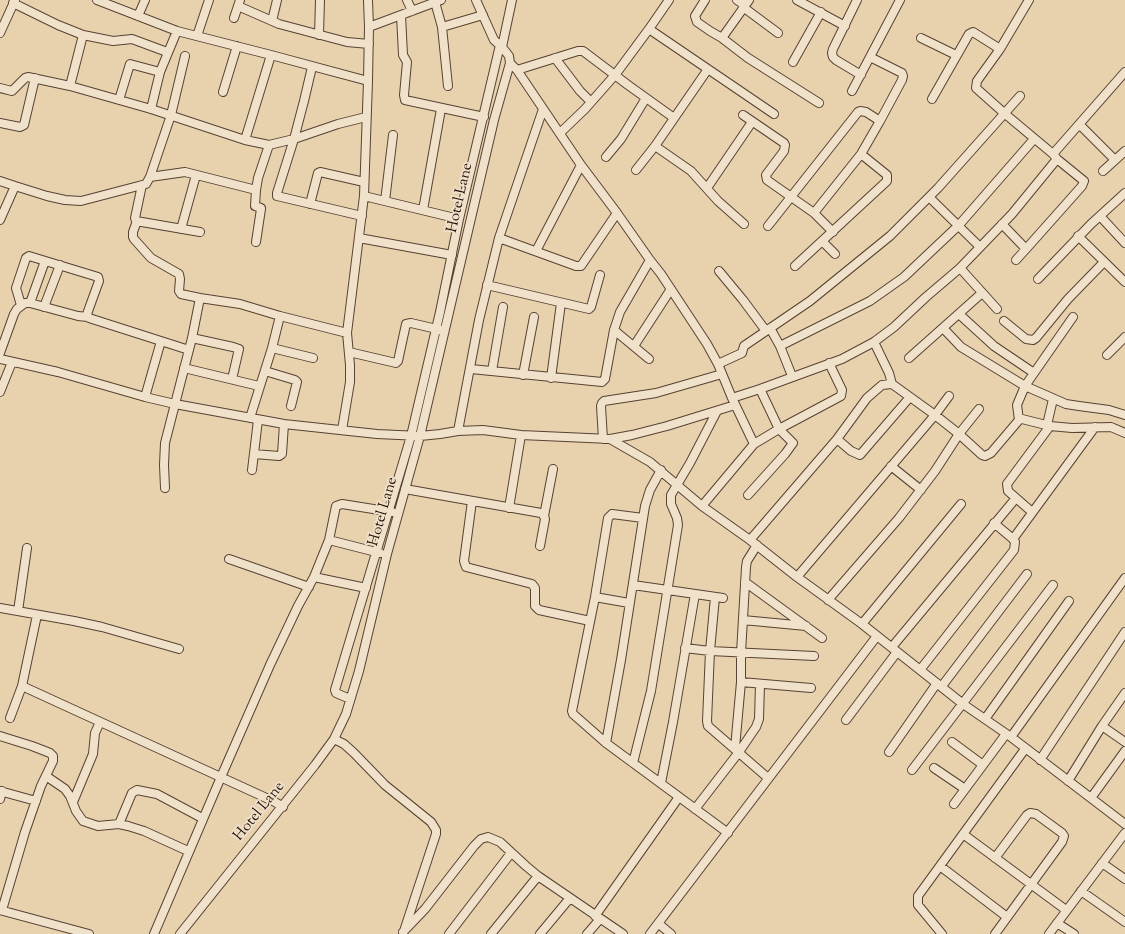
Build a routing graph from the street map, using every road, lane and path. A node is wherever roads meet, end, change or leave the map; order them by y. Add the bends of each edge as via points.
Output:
1 (97, 0) edge
2 (145, 0) edge
3 (209, 0) edge
4 (277, 0) edge
5 (320, 0) edge
6 (368, 0) edge
7 (407, 0) edge
8 (476, 0) edge
9 (512, 0) edge
10 (668, 0) edge
11 (705, 0) edge
12 (737, 0) edge
13 (797, 0) edge
14 (857, 0) edge
15 (900, 0) edge
16 (1029, 0) edge
17 (438, 1) edge
18 (14, 2) edge
19 (109, 2) edge
20 (239, 3) edge
21 (746, 4) edge
22 (412, 11) junction
23 (821, 12) junction
24 (401, 15) junction
25 (3, 16) edge
26 (138, 16) junction
27 (483, 16) junction
28 (234, 18) dead end
29 (272, 21) junction
30 (845, 26) junction
31 (369, 27) junction
32 (442, 27) junction
33 (649, 30) junction
34 (177, 31) junction
35 (0, 33) edge
36 (778, 33) dead end
37 (83, 35) junction
38 (320, 35) junction
39 (198, 36) junction
40 (722, 38) junction
41 (920, 38) dead end
42 (369, 44) junction
43 (237, 46) junction
44 (503, 49) junction
45 (1000, 49) junction
46 (167, 52) junction
47 (271, 55) junction
48 (956, 55) junction
49 (185, 56) dead end
50 (870, 57) junction
51 (555, 58) junction
52 (793, 62) dead end
53 (510, 63) junction
54 (312, 67) junction
55 (708, 69) junction
56 (517, 70) junction
57 (160, 72) junction
58 (1125, 72) edge
59 (615, 75) junction
60 (860, 75) junction
61 (35, 78) junction
62 (368, 81) junction
63 (70, 86) junction
64 (448, 86) dead end
65 (0, 88) edge
66 (852, 91) dead end
67 (223, 92) dead end
68 (1020, 96) dead end
69 (646, 98) junction
70 (932, 99) dead end
71 (119, 100) junction
72 (591, 102) junction
73 (818, 103) dead end
74 (151, 109) junction
75 (441, 109) junction
76 (543, 109) junction
77 (1004, 113) junction
78 (774, 114) dead end
79 (743, 115) dead end
80 (171, 116) junction
81 (366, 117) junction
82 (484, 117) junction
83 (674, 118) junction
84 (880, 121) junction
85 (752, 122) junction
86 (0, 123) edge
87 (1080, 125) junction
88 (560, 133) junction
89 (393, 135) dead end
90 (294, 139) junction
91 (1034, 139) junction
92 (245, 140) junction
93 (270, 145) junction
94 (655, 146) junction
95 (1125, 151) edge
96 (861, 154) junction
97 (606, 157) dead end
98 (1055, 157) junction
99 (1115, 160) junction
100 (581, 165) junction
101 (636, 170) dead end
102 (1103, 171) dead end
103 (196, 175) junction
104 (150, 177) junction
105 (0, 181) edge
106 (364, 182) junction
107 (142, 185) junction
108 (15, 186) junction
109 (707, 188) junction
110 (256, 190) junction
111 (1125, 193) edge
112 (364, 196) junction
113 (791, 197) junction
114 (929, 198) junction
115 (385, 201) junction
116 (310, 204) junction
117 (423, 210) junction
118 (617, 213) junction
119 (814, 213) junction
120 (362, 216) junction
121 (1100, 216) junction
122 (459, 219) junction
123 (0, 220) edge
124 (137, 222) junction
125 (744, 224) dead end
126 (1002, 224) junction
127 (959, 225) junction
128 (768, 226) dead end
129 (182, 229) junction
130 (200, 232) dead end
131 (833, 232) junction
132 (1122, 234) edge
133 (1078, 236) junction
134 (359, 238) junction
135 (499, 238) junction
136 (822, 241) junction
137 (256, 242) dead end
138 (1125, 243) edge
139 (980, 247) junction
140 (1026, 249) junction
141 (536, 251) junction
142 (835, 254) dead end
143 (452, 255) junction
144 (650, 260) junction
145 (1016, 260) dead end
146 (45, 261) junction
147 (1104, 262) junction
148 (60, 265) junction
149 (795, 266) dead end
150 (960, 268) junction
151 (719, 271) dead end
152 (600, 275) dead end
153 (1038, 279) dead end
154 (1125, 282) edge
155 (487, 285) junction
156 (671, 289) junction
157 (982, 293) junction
158 (200, 298) junction
159 (30, 302) junction
160 (561, 303) junction
161 (21, 305) junction
162 (44, 306) junction
163 (504, 308) dead end
164 (997, 309) dead end
165 (959, 314) junction
166 (280, 316) junction
167 (88, 317) junction
168 (534, 317) dead end
169 (1073, 317) dead end
170 (1004, 321) dead end
171 (943, 328) junction
172 (440, 330) junction
173 (614, 330) junction
174 (768, 330) junction
175 (347, 333) junction
176 (1125, 337) edge
177 (192, 338) junction
178 (161, 341) junction
179 (874, 342) junction
180 (634, 346) junction
181 (780, 346) junction
182 (272, 348) junction
183 (189, 350) junction
184 (349, 352) junction
185 (0, 353) edge
186 (1108, 355) dead end
187 (313, 358) dead end
188 (909, 358) dead end
189 (0, 359) edge
190 (648, 359) dead end
191 (12, 362) junction
192 (829, 363) junction
193 (718, 364) junction
194 (184, 368) junction
195 (471, 369) junction
196 (265, 370) junction
197 (492, 371) junction
198 (1034, 373) junction
199 (722, 374) junction
200 (523, 375) junction
201 (792, 376) junction
202 (551, 378) junction
203 (232, 379) junction
204 (892, 384) junction
205 (259, 386) junction
206 (1025, 386) junction
207 (760, 389) junction
208 (0, 392) edge
209 (949, 396) dead end
210 (145, 397) junction
211 (910, 397) junction
212 (1053, 399) junction
213 (733, 401) junction
214 (175, 404) junction
215 (291, 406) dead end
216 (979, 409) dead end
217 (717, 411) junction
218 (935, 415) junction
219 (1125, 415) edge
220 (254, 419) junction
221 (1019, 420) junction
222 (284, 424) junction
223 (1049, 425) junction
224 (1095, 427) junction
225 (779, 429) junction
226 (342, 430) junction
227 (458, 431) junction
228 (1125, 433) edge
229 (959, 434) junction
230 (521, 435) junction
231 (416, 436) junction
232 (607, 439) junction
233 (837, 439) junction
234 (754, 444) junction
235 (254, 454) junction
236 (891, 466) junction
237 (552, 469) dead end
238 (252, 470) dead end
239 (661, 470) junction
240 (676, 486) junction
241 (165, 488) dead end
242 (405, 489) junction
243 (921, 490) junction
244 (748, 495) dead end
245 (1016, 498) junction
246 (472, 501) junction
247 (961, 504) dead end
248 (702, 506) junction
249 (509, 508) junction
250 (393, 512) junction
251 (1032, 512) junction
252 (544, 516) junction
253 (643, 518) junction
254 (994, 523) junction
255 (1013, 539) junction
256 (329, 540) junction
257 (750, 540) junction
258 (757, 545) junction
259 (540, 546) dead end
260 (27, 548) dead end
261 (382, 553) junction
262 (229, 559) dead end
263 (1028, 574) dead end
264 (314, 577) junction
265 (796, 577) junction
266 (1125, 578) edge
267 (745, 582) junction
268 (633, 585) junction
269 (1053, 585) dead end
270 (309, 587) junction
271 (366, 588) junction
272 (667, 590) junction
273 (695, 594) junction
274 (595, 597) junction
275 (828, 600) junction
276 (1069, 601) dead end
277 (629, 603) junction
278 (0, 608) edge
279 (18, 611) junction
280 (37, 615) junction
281 (743, 620) junction
282 (590, 621) junction
283 (862, 624) junction
284 (806, 626) junction
285 (1125, 632) edge
286 (877, 636) junction
287 (822, 638) dead end
288 (685, 648) junction
289 (179, 649) dead end
290 (895, 649) junction
291 (710, 651) junction
292 (741, 653) junction
293 (814, 656) dead end
294 (920, 670) junction
295 (741, 682) junction
296 (760, 684) junction
297 (940, 685) junction
298 (22, 686) junction
299 (811, 688) dead end
300 (1125, 693) edge
301 (345, 697) junction
302 (963, 704) junction
303 (10, 718) dead end
304 (985, 719) junction
305 (846, 720) dead end
306 (100, 722) junction
307 (1102, 726) junction
308 (0, 736) edge
309 (1008, 736) junction
310 (334, 738) junction
311 (952, 742) dead end
312 (1125, 742) edge
313 (606, 743) junction
314 (1025, 749) junction
315 (737, 750) junction
316 (1125, 751) edge
317 (889, 752) dead end
318 (1040, 760) junction
319 (633, 763) junction
320 (983, 765) junction
321 (934, 768) dead end
322 (912, 770) dead end
323 (46, 776) junction
324 (220, 777) junction
325 (768, 778) junction
326 (1068, 781) junction
327 (661, 783) junction
328 (965, 789) junction
329 (1, 794) edge
330 (679, 797) junction
331 (1091, 798) junction
332 (36, 801) junction
333 (73, 802) junction
334 (279, 804) junction
335 (954, 804) dead end
336 (695, 809) junction
337 (202, 818) junction
338 (119, 824) junction
339 (1125, 824) edge
340 (728, 833) junction
341 (1125, 833) edge
342 (963, 834) junction
343 (188, 851) junction
344 (511, 853) junction
345 (995, 858) junction
346 (1102, 863) junction
347 (940, 866) junction
348 (538, 876) junction
349 (1125, 879) edge
350 (1030, 885) junction
351 (1081, 891) junction
352 (2, 897) edge
353 (570, 898) junction
354 (1, 910) edge
355 (1066, 910) junction
356 (598, 917) junction
357 (1007, 917) junction
358 (1125, 922) edge
359 (1058, 923) junction
360 (659, 924) junction
361 (403, 933) edge
362 (89, 934) edge
363 (154, 934) edge
364 (180, 934) edge
365 (449, 934) edge
366 (491, 934) edge
367 (540, 934) edge
368 (587, 934) edge
369 (623, 934) edge
370 (650, 934) edge
371 (671, 934) edge
372 (942, 934) edge
373 (995, 934) edge
374 (1049, 934) edge
375 (1074, 934) edge

1 - 19 street
2 - 26 street
3 - 39 street
4 - 29 street
5 - 38 street
6 - 31 street
7 - 22 street
8 - 27 street
9 - 44 street
10 - 33 street
11 - 40 street via 696,14 696,19
12 - 21 street
13 - 23 street
14 - 30 street
15 - 50 street
16 - 45 street
17 - 22 street
17 - 32 street
18 - 25 street
18 - 37 street
19 - 26 street
20 - 28 street
20 - 29 street
21 - 36 street
21 - 40 street
22 - 24 street
23 - 30 street
23 - 52 street
24 - 31 street
24 - 75 street via 403,55 408,62 404,98 407,102
25 - 35 street
26 - 34 street
27 - 32 street
27 - 44 street via 494,40
29 - 38 street
30 - 60 street via 832,49 833,57
31 - 42 street
32 - 64 street
33 - 55 street
33 - 59 street
34 - 39 street
34 - 46 street
37 - 46 street via 113,41 132,39
37 - 63 street
38 - 42 street via 346,42
39 - 43 street
40 - 73 street
41 - 48 street
42 - 62 street
43 - 47 street
43 - 67 street
44 - 53 street via 510,58
44 - 82 street
45 - 48 street via 971,32
45 - 77 street via 977,81 976,88
46 - 57 street
47 - 54 street
47 - 92 street
48 - 70 street
49 - 80 street
50 - 60 street
50 - 84 street via 902,73 903,76
51 - 56 street
51 - 59 street via 582,50
51 - 72 street
53 - 56 street
53 - 172 street, Hotel Lane
54 - 62 street
54 - 90 street
55 - 78 street
55 - 83 street
56 - 76 street
57 - 71 street via 130,64
57 - 74 street
58 - 87 street
59 - 69 street
59 - 72 street
60 - 66 street
61 - 63 street
61 - 65 street via 26,77 12,91
61 - 86 street via 24,125 20,127
62 - 81 street
63 - 71 street
68 - 77 street
69 - 83 street
69 - 97 street via 621,139
71 - 74 street
72 - 88 street
74 - 80 street
75 - 82 street
75 - 117 street
76 - 88 street
76 - 135 street
77 - 91 street
77 - 114 street
79 - 85 street
80 - 92 street
80 - 104 street
81 - 90 street
81 - 106 street
82 - 122 street
83 - 94 street
84 - 96 street
84 - 113 street via 866,112 858,112
85 - 109 street
85 - 113 street via 784,143 784,151 766,178
87 - 98 street
87 - 99 street
88 - 100 street
89 - 115 street
90 - 93 street
90 - 116 street via 277,193 280,197
91 - 98 street
91 - 127 street
92 - 93 street
93 - 110 street
94 - 101 street
94 - 109 street via 691,171
95 - 99 street
96 - 119 street
96 - 131 street via 887,175 887,180
98 - 126 street
98 - 140 street via 1084,183
99 - 102 street
100 - 118 street
100 - 141 street
103 - 104 street via 178,172
103 - 110 street
103 - 129 street
104 - 107 street
105 - 108 street
106 - 112 street
106 - 116 street via 320,172
107 - 108 street via 80,201 47,196
107 - 124 street via 135,218
108 - 123 street
109 - 125 street
110 - 137 street via 255,206 261,208
111 - 121 street
112 - 115 street
112 - 120 street
113 - 119 street
113 - 128 street
114 - 127 street
114 - 174 street via 890,236 848,271
115 - 117 street
116 - 120 street
117 - 122 street
118 - 141 street via 581,266
118 - 144 street
119 - 131 street
120 - 134 street
121 - 132 street
121 - 133 street
122 - 143 street
124 - 129 street
124 - 158 street via 134,239 151,258 179,274 181,294
126 - 139 street
126 - 140 street
127 - 139 street
127 - 181 street via 904,277 870,301
129 - 130 street
131 - 136 street
132 - 138 street
133 - 147 street
133 - 153 street
134 - 143 street
134 - 175 street
135 - 141 street
135 - 155 street
136 - 142 street
136 - 149 street
139 - 150 street
140 - 145 street
143 - 172 street
144 - 156 street
144 - 173 street via 620,312
146 - 148 street
146 - 159 street
146 - 161 street via 26,257 16,288
147 - 154 street
147 - 170 street via 1033,340 1026,339
148 - 162 street
148 - 167 street via 98,277
150 - 157 street
150 - 179 street
151 - 174 street
152 - 160 street via 589,309
155 - 160 street
155 - 195 street
156 - 180 street
156 - 193 street
157 - 164 street
157 - 165 street
158 - 166 street via 240,304
158 - 177 street
159 - 161 street
159 - 162 street
160 - 202 street
161 - 185 street via 14,314
162 - 167 street
163 - 197 street
165 - 171 street
165 - 198 street via 994,346
166 - 175 street
166 - 182 street
167 - 178 street
168 - 200 street
169 - 198 street
171 - 188 street
171 - 206 street via 961,347
172 - 184 street via 406,324 396,363
172 - 231 street, Hotel Lane
173 - 180 street
173 - 202 street via 604,381
174 - 181 street
174 - 193 street via 744,346 742,353
175 - 184 street
176 - 186 street
177 - 183 street
177 - 203 street via 239,349
178 - 183 street
178 - 210 street
179 - 192 street
179 - 204 street
180 - 190 street
181 - 201 street
182 - 187 street
182 - 196 street
183 - 194 street
184 - 226 street via 350,382
189 - 191 street
191 - 208 street
191 - 210 street via 58,372
192 - 201 street
192 - 225 street via 842,390 841,396
193 - 199 street
194 - 203 street
194 - 214 street
195 - 197 street
195 - 227 street
196 - 205 street
196 - 215 street via 297,382
197 - 200 street
198 - 206 street
199 - 213 street
199 - 232 street via 656,394 602,403
200 - 202 street
201 - 207 street
203 - 205 street
204 - 211 street
204 - 233 street via 882,385 868,398
205 - 220 street
206 - 212 street
206 - 221 street via 1017,405
207 - 213 street
207 - 225 street
209 - 218 street
210 - 214 street
211 - 218 street
211 - 233 street via 860,455
212 - 219 street via 1066,404
212 - 223 street
213 - 217 street
213 - 234 street
214 - 220 street
214 - 241 street via 165,443
216 - 229 street
217 - 232 street via 632,435
217 - 240 street
218 - 229 street
218 - 236 street
220 - 222 street
220 - 235 street
221 - 223 street via 1026,419
221 - 229 street via 988,455 982,455
222 - 226 street
222 - 235 street via 282,454
223 - 224 street
223 - 245 street via 1007,484 1008,491
224 - 228 street via 1116,428
224 - 251 street
225 - 234 street
225 - 244 street via 792,441 792,445
226 - 231 street
227 - 230 street via 483,430
227 - 231 street
229 - 243 street
230 - 232 street
230 - 249 street
231 - 242 street, Hotel Lane
231 - 250 street
232 - 239 street
233 - 257 street
234 - 248 street
235 - 238 street
236 - 243 street
236 - 265 street
237 - 252 street
239 - 240 street
239 - 253 street via 650,490
240 - 248 street
240 - 272 street via 670,499 678,525
242 - 246 street
242 - 250 street, Hotel Lane
243 - 275 street
245 - 251 street
245 - 254 street
246 - 249 street
246 - 282 street via 464,561 466,567 532,584 535,588 535,606 539,610
247 - 283 street
248 - 257 street
249 - 252 street via 541,513
250 - 256 street via 337,504
250 - 261 street, Hotel Lane
251 - 255 street
252 - 259 street
253 - 268 street
253 - 274 street via 610,515
254 - 255 street
254 - 290 street
255 - 294 street via 1014,550
256 - 261 street
256 - 264 street
257 - 258 street
258 - 265 street
258 - 267 street via 747,561
260 - 279 street
261 - 271 street
261 - 301 street, Hotel Lane via 369,633 359,671
262 - 270 street
263 - 297 street
264 - 270 street
264 - 271 street
265 - 275 street
266 - 309 street
267 - 281 street
267 - 284 street
268 - 272 street
268 - 277 street
269 - 302 street
270 - 324 street via 270,665
271 - 301 street via 335,690
272 - 273 street
272 - 319 street via 651,691
273 - 288 street
273 - 291 street via 719,598
274 - 277 street
274 - 282 street
275 - 283 street
276 - 304 street
277 - 313 street via 622,660
278 - 279 street
279 - 280 street
280 - 289 street via 102,627
280 - 298 street
281 - 284 street
281 - 292 street
282 - 313 street via 572,711
283 - 286 street
284 - 287 street
285 - 318 street
286 - 290 street
286 - 325 street
288 - 291 street
288 - 327 street
290 - 294 street
290 - 305 street
291 - 292 street
291 - 315 street via 708,726
292 - 293 street
292 - 295 street
294 - 297 street
295 - 296 street
295 - 315 street
296 - 299 street
296 - 315 street via 759,719 756,727
297 - 302 street
297 - 317 street
298 - 303 street
298 - 306 street
300 - 307 street
301 - 310 street, Hotel Lane via 341,725
302 - 304 street
302 - 322 street
304 - 309 street
306 - 324 street
306 - 333 street via 94,733 93,754
307 - 312 street
307 - 326 street
308 - 323 street via 52,754 53,761
309 - 314 street
309 - 320 street
310 - 334 street, Hotel Lane via 315,766
310 - 361 street via 344,744 385,785 431,822 436,830
311 - 320 street
313 - 319 street
314 - 318 street
314 - 342 street
315 - 325 street
315 - 336 street
316 - 331 street
318 - 326 street
319 - 327 street
320 - 328 street
321 - 328 street
323 - 332 street
323 - 333 street via 65,789
324 - 334 street
324 - 337 street
325 - 340 street
326 - 331 street
327 - 330 street
328 - 335 street
329 - 332 street
330 - 336 street
330 - 356 street
331 - 339 street
332 - 352 street
333 - 338 street via 83,821 98,826
334 - 364 street, Hotel Lane
336 - 340 street
337 - 338 street via 157,794 137,790 132,793
337 - 343 street
338 - 343 street via 144,831
340 - 360 street
341 - 346 street
342 - 345 street
342 - 347 street
343 - 363 street
344 - 348 street
344 - 361 street via 493,838 481,839
344 - 365 street
345 - 350 street
345 - 350 street via 1030,813 1036,814 1062,833 1062,842
346 - 349 street
346 - 351 street
347 - 357 street
347 - 372 street via 920,893 918,905
348 - 353 street
348 - 366 street
350 - 355 street
350 - 357 street
351 - 355 street
351 - 358 street
352 - 354 street
353 - 356 street
353 - 367 street
354 - 362 street
355 - 359 street
356 - 368 street
356 - 369 street
357 - 373 street
359 - 374 street
359 - 375 street
360 - 370 street
360 - 371 street

